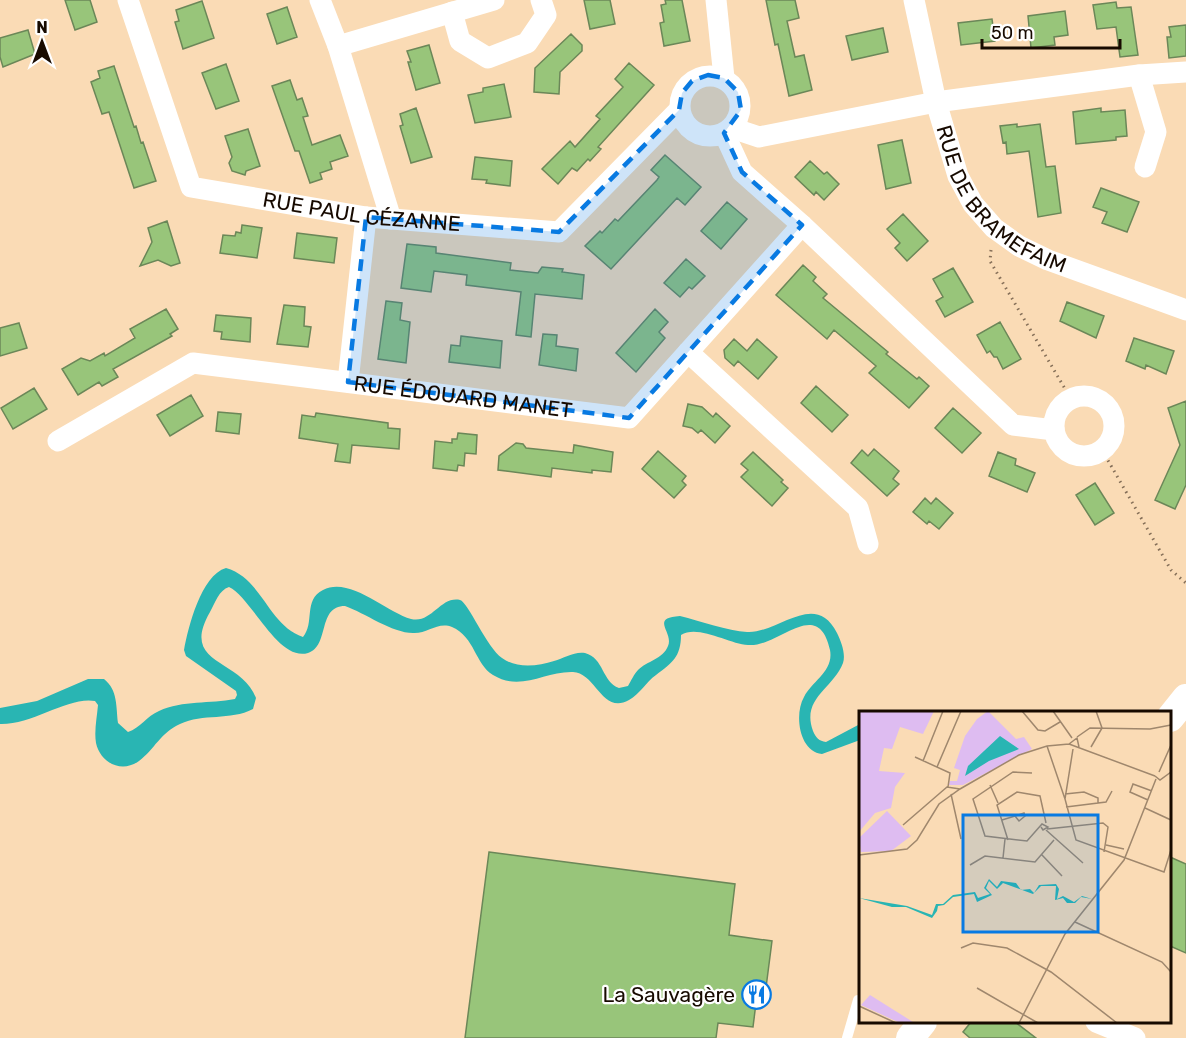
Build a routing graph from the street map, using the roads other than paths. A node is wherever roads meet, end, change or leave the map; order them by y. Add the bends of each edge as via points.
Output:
1 (128, 0) edge
2 (320, 0) edge
3 (494, 0) edge
4 (541, 0) edge
5 (716, 0) edge
6 (914, 0) edge
7 (452, 12) junction
8 (338, 46) junction
9 (1186, 72) edge
10 (1139, 75) junction
11 (724, 78) junction
12 (936, 102) junction
13 (679, 110) junction
14 (728, 130) junction
15 (1145, 167) dead end
16 (366, 218) junction
17 (391, 219) junction
18 (802, 225) junction
19 (1186, 310) edge
20 (688, 352) junction
21 (348, 382) junction
22 (1054, 430) junction
23 (58, 441) dead end
24 (868, 544) dead end
25 (1186, 698) edge
26 (1171, 717) edge
27 (858, 1000) dead end
28 (922, 1023) edge
29 (1098, 1023) edge
30 (847, 1038) edge
31 (910, 1038) edge
32 (1135, 1038) edge

1 - 16 street, RUE PAUL CÉZANNE via 191,188
2 - 8 street
3 - 7 street
4 - 7 street via 546,15 527,43 488,58 460,41
5 - 11 street
6 - 12 street, RUE DE BRAMEFAIM
7 - 8 street
8 - 17 street
9 - 10 street
10 - 12 street
10 - 15 street via 1156,132
11 - 13 street via 708,75 692,81 682,93
11 - 14 street via 738,92 741,110
12 - 14 street via 759,137
12 - 19 street, RUE DE BRAMEFAIM via 958,176 973,204 994,228 1048,260
13 - 14 street via 688,127 705,136
13 - 17 street, RUE PAUL CÉZANNE via 559,232
14 - 18 street via 742,172
16 - 17 street, RUE PAUL CÉZANNE
16 - 21 street
18 - 20 street, RUE ÉDOUARD MANET
18 - 22 street via 1013,425
20 - 21 street, RUE ÉDOUARD MANET via 629,418
20 - 24 street via 858,508
21 - 23 street, RUE ÉDOUARD MANET via 193,363
22 - 22 street via 1064,404 1081,396 1100,400 1113,415 1115,425 1114,434 1102,450 1083,456 1064,448
25 - 26 street
27 - 30 lane
28 - 31 street
29 - 32 street

